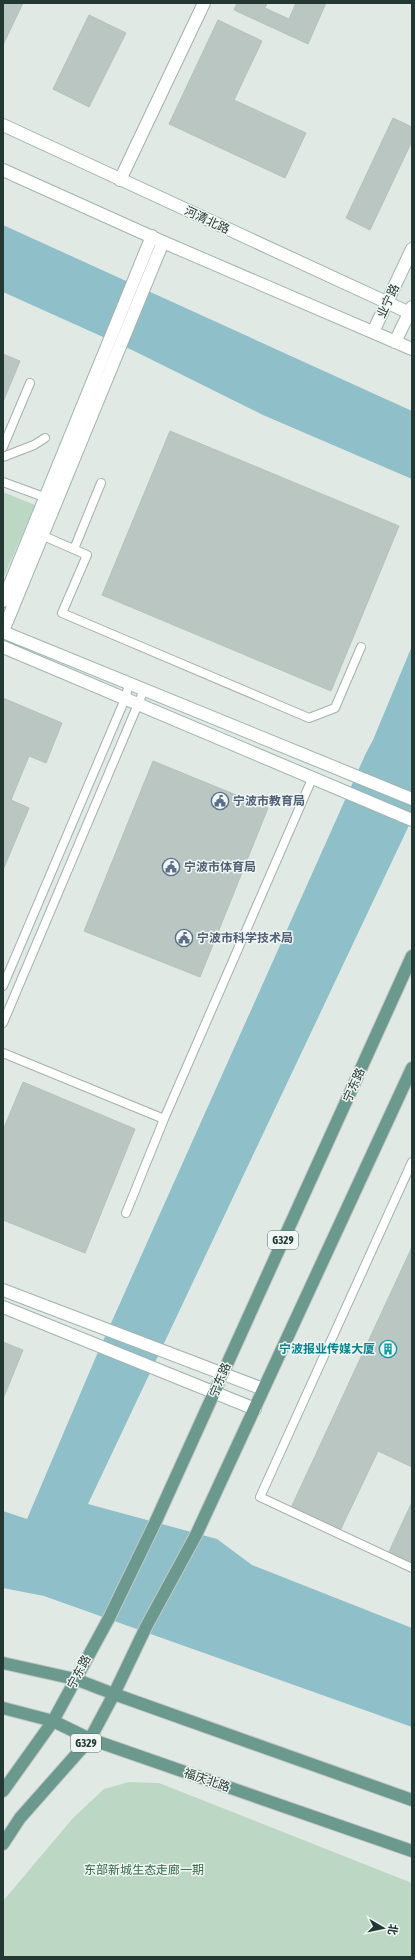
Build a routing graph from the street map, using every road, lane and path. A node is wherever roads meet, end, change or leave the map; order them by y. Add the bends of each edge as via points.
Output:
1 (204, 3) edge
2 (3, 125) edge
3 (3, 170) edge
4 (120, 180) junction
5 (157, 239) junction
6 (412, 249) edge
7 (387, 302) junction
8 (411, 311) edge
9 (373, 332) junction
10 (395, 342) junction
11 (412, 349) edge
12 (30, 383) dead end
13 (45, 438) dead end
14 (3, 447) edge
15 (3, 457) edge
16 (3, 482) edge
17 (101, 483) dead end
18 (44, 497) junction
19 (36, 533) junction
20 (74, 549) junction
21 (3, 601) edge
22 (3, 632) edge
23 (3, 647) edge
24 (361, 647) dead end
25 (129, 684) junction
26 (144, 690) junction
27 (125, 699) junction
28 (137, 705) junction
29 (312, 779) junction
30 (412, 799) edge
31 (412, 820) edge
32 (412, 956) edge
33 (3, 986) edge
34 (3, 1022) edge
35 (3, 1053) edge
36 (412, 1068) edge
37 (164, 1119) junction
38 (412, 1162) edge
39 (126, 1213) dead end
40 (3, 1290) edge
41 (3, 1307) edge
42 (223, 1373) junction
43 (263, 1389) junction
44 (215, 1393) junction
45 (255, 1409) junction
46 (412, 1568) edge
47 (3, 1662) edge
48 (75, 1679) junction
49 (114, 1694) junction
50 (3, 1708) edge
51 (53, 1721) junction
52 (90, 1739) junction
53 (3, 1790) edge
54 (412, 1800) edge
55 (3, 1844) edge
56 (412, 1851) edge

1 - 4 street
2 - 4 street, 河清北路
3 - 5 street
4 - 7 street, 河清北路
5 - 9 street
5 - 18 street
5 - 19 street
6 - 7 street, 业宁路
7 - 8 street, 河清北路
7 - 9 street, 业宁路
8 - 10 street, 业宁路
9 - 10 street
10 - 11 street
12 - 14 lane
13 - 15 lane
16 - 18 lane
17 - 20 lane
18 - 19 street
19 - 20 lane
19 - 21 street
19 - 22 street
20 - 24 lane via 87,554 62,613 309,718 335,708
22 - 25 street
23 - 27 street
25 - 26 street
25 - 27 lane
26 - 28 lane
26 - 30 street
27 - 28 street
27 - 33 lane
28 - 29 street
28 - 34 lane
29 - 31 street
29 - 37 lane
32 - 42 main road, 宁东路 / G329
35 - 37 lane
36 - 43 main road, G329
37 - 39 lane
38 - 46 lane via 260,1497
40 - 42 street
41 - 44 street
42 - 43 street
42 - 44 main road, 宁东路 / G329
43 - 45 main road, G329
44 - 45 street
44 - 48 main road, 宁东路 / G329 via 109,1618
45 - 49 main road, G329 via 196,1535 146,1627
47 - 48 main road
48 - 49 main road
48 - 51 main road, 宁东路 / G329
49 - 52 main road, G329
49 - 54 main road
50 - 51 main road, 福庆北路
51 - 52 main road, 福庆北路
51 - 53 main road, 宁东路 / G329
52 - 55 main road, G329 via 20,1818
52 - 56 main road, 福庆北路

